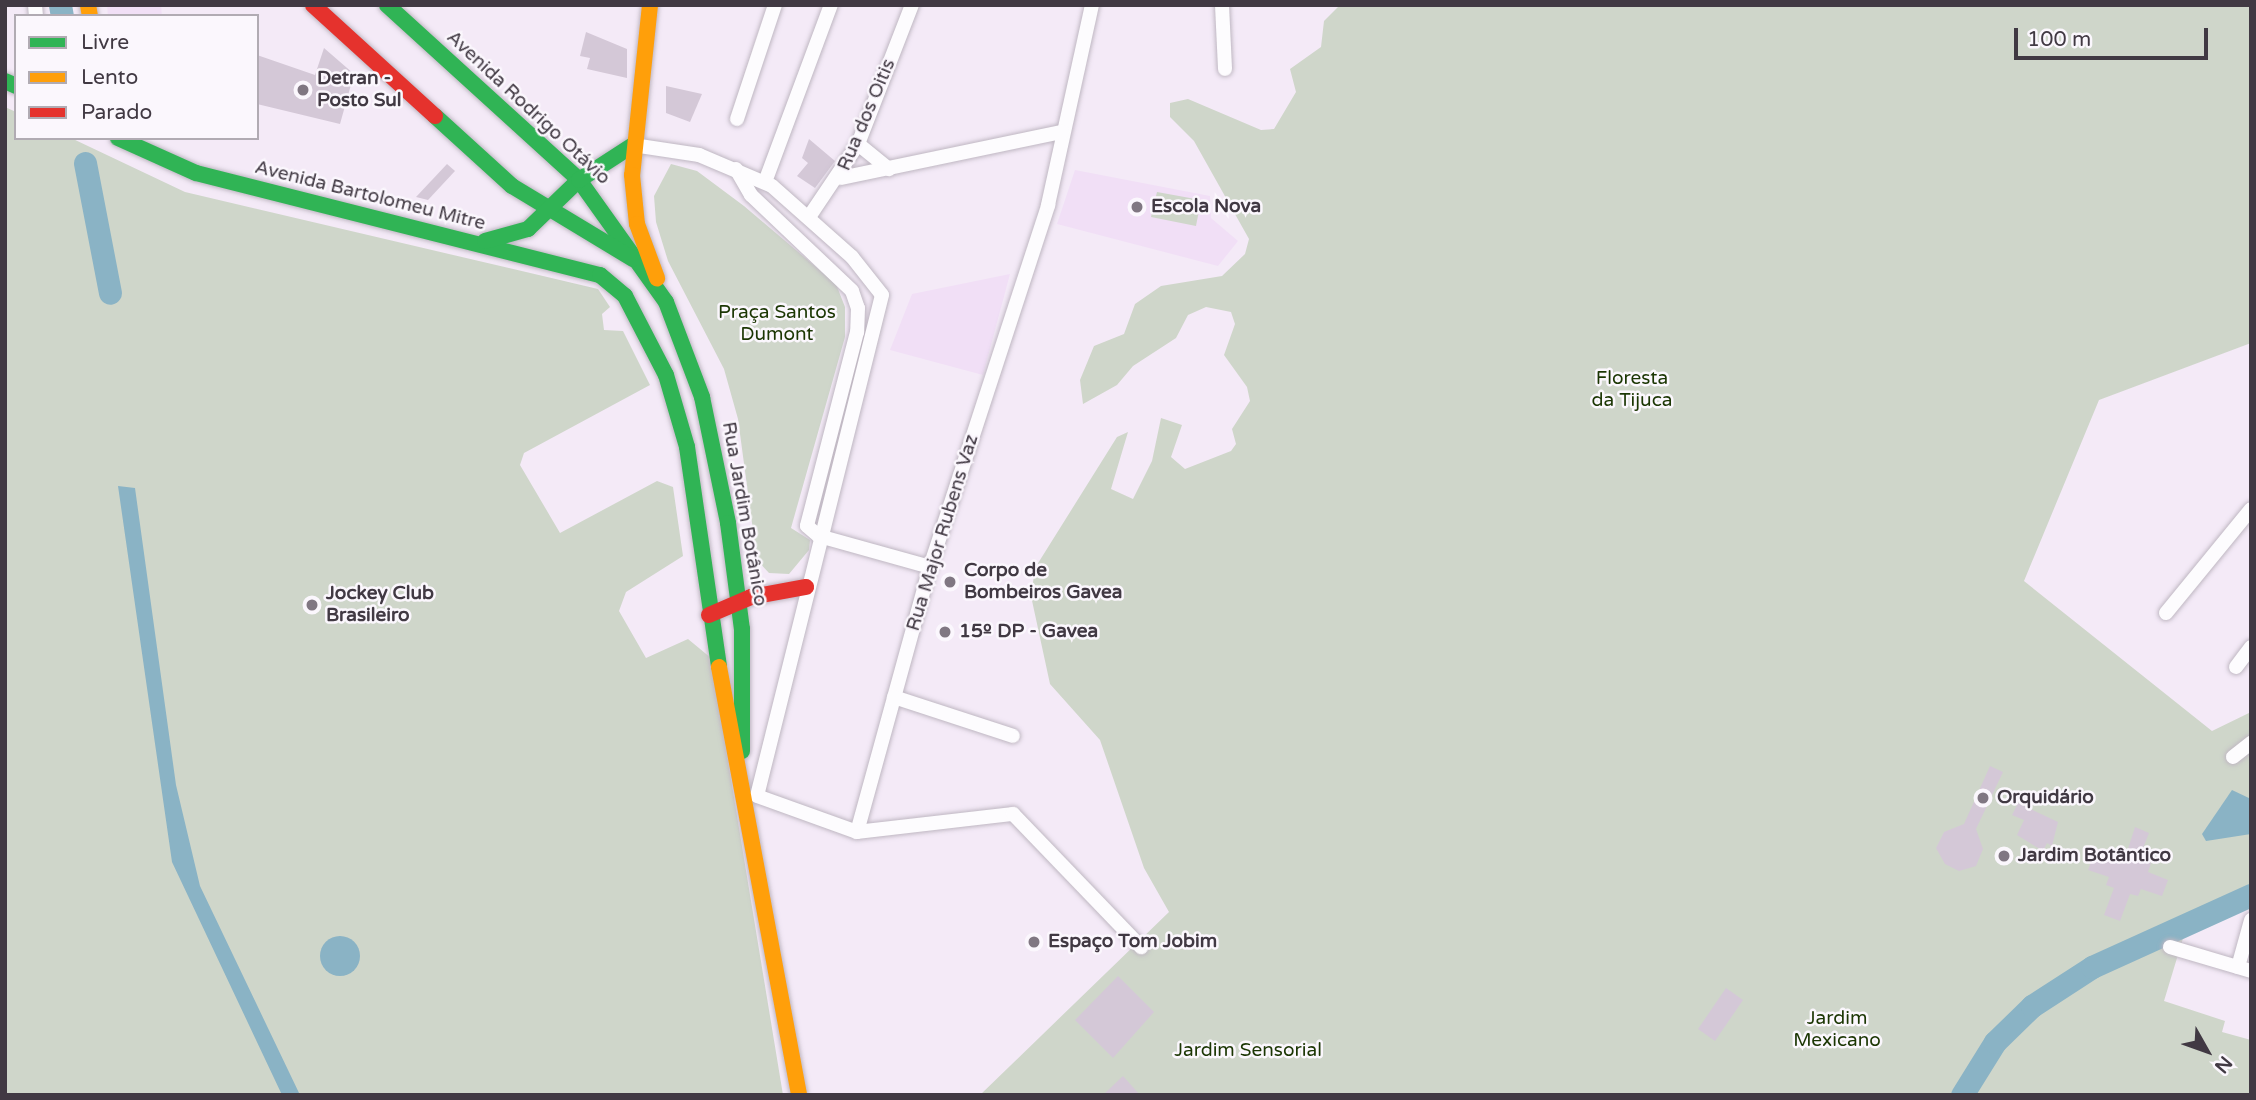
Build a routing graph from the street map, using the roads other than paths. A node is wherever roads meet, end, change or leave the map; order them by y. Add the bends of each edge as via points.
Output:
1 (313, 5) edge
2 (387, 5) edge
3 (650, 5) edge
4 (775, 5) edge
5 (831, 5) edge
6 (912, 5) edge
7 (1092, 5) edge
8 (1222, 5) edge
9 (1225, 69) dead end
10 (737, 119) dead end
11 (1062, 132) junction
12 (121, 140) edge
13 (858, 144) junction
14 (633, 145) junction
15 (736, 169) junction
16 (889, 169) junction
17 (841, 178) junction
18 (579, 180) junction
19 (765, 182) junction
20 (548, 210) junction
21 (809, 217) junction
22 (462, 240) junction
23 (634, 259) junction
24 (615, 284) joint
25 (666, 302) junction
26 (2251, 509) edge
27 (2244, 528) edge
28 (819, 536) junction
29 (930, 567) junction
30 (806, 587) junction
31 (738, 602) junction
32 (2166, 613) dead end
33 (709, 615) junction
34 (2251, 647) edge
35 (2236, 667) dead end
36 (894, 697) junction
37 (1013, 737) dead end
38 (2251, 743) edge
39 (2233, 757) dead end
40 (750, 794) junction
41 (857, 832) junction
42 (2251, 920) edge
43 (1141, 947) dead end
44 (2170, 947) dead end
45 (2244, 969) edge
46 (799, 1095) edge

1 - 20 main road via 486,165
2 - 18 main road, Avenida Rodrigo Otávio
3 - 14 main road
4 - 10 street
5 - 19 street
6 - 13 street, Rua dos Oitis
7 - 11 street, Rua Major Rubens Vaz
8 - 9 street
11 - 16 street
11 - 29 street, Rua Major Rubens Vaz via 1048,205
12 - 22 main road, Avenida Bartolomeu Mitre via 196,173
13 - 16 street
13 - 17 street, Rua dos Oitis
14 - 15 street via 699,155
14 - 18 main road
14 - 25 main road via 637,224
15 - 19 street
15 - 28 street via 751,195 852,291 858,308 857,332 807,507 807,526
16 - 17 street
17 - 21 street, Rua dos Oitis
18 - 20 main road
18 - 23 main road, Avenida Rodrigo Otávio
19 - 21 street
20 - 22 main road via 513,237
20 - 23 main road
21 - 28 street via 882,295
22 - 24 main road, Avenida Bartolomeu Mitre
23 - 25 main road, Rua Jardim Botânico
24 - 33 main road, Rua Jardim Botânico via 666,374 676,405
25 - 31 main road, Rua Jardim Botânico via 702,397
26 - 27 street
27 - 32 street
28 - 29 street
28 - 30 street
29 - 36 street, Rua Major Rubens Vaz
30 - 31 main road
30 - 40 street
31 - 33 main road
31 - 40 main road, Rua Jardim Botânico
33 - 40 main road, Rua Jardim Botânico
34 - 35 street
36 - 37 street
36 - 41 street, Rua Major Rubens Vaz
38 - 39 street
40 - 41 street
40 - 46 main road, Rua Jardim Botânico
41 - 43 street via 1013,814
42 - 45 street
44 - 45 street

